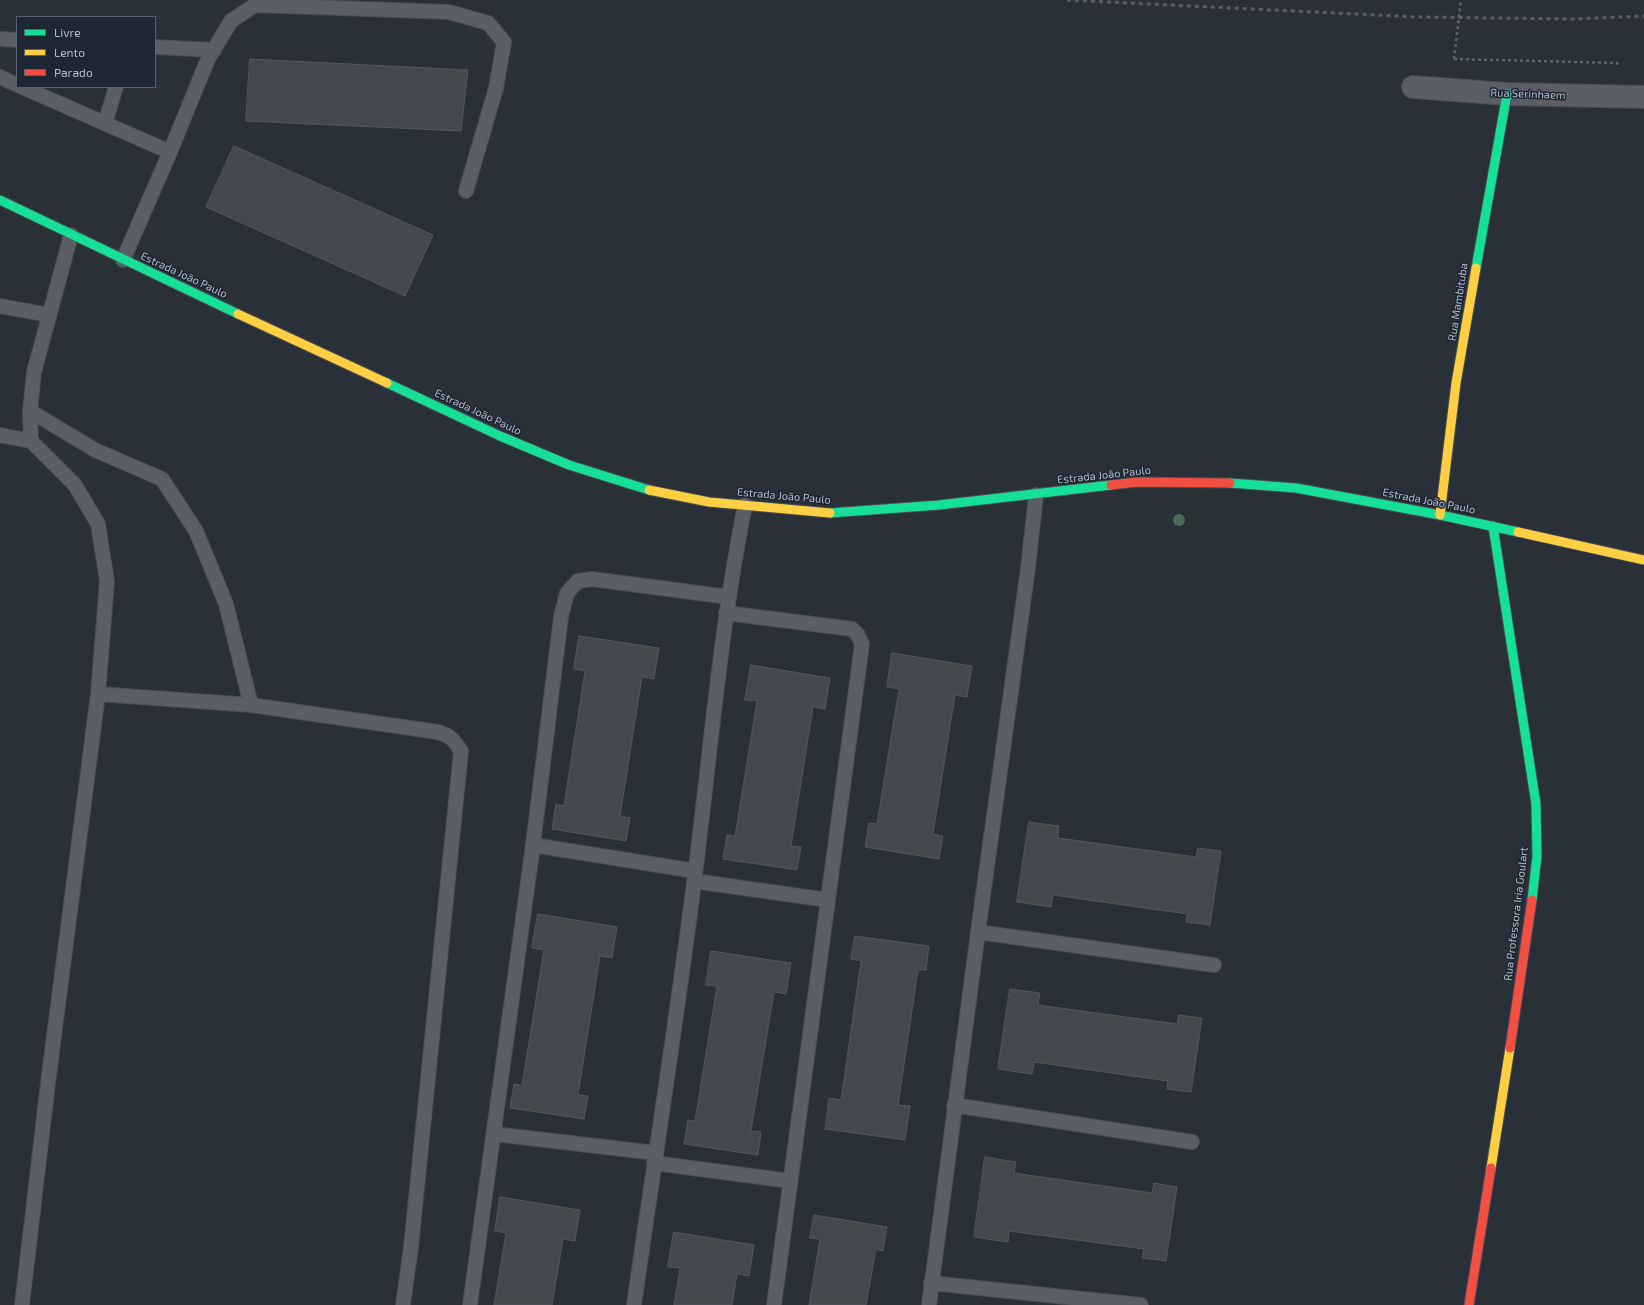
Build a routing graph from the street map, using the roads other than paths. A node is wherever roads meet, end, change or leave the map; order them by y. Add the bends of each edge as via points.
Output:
1 (0, 39) edge
2 (16, 40) edge
3 (156, 47) edge
4 (214, 50) junction
5 (0, 77) edge
6 (16, 85) edge
7 (1413, 87) dead end
8 (116, 88) edge
9 (31, 89) edge
10 (1507, 94) junction
11 (1644, 96) edge
12 (105, 124) junction
13 (170, 152) junction
14 (466, 191) dead end
15 (0, 200) edge
16 (71, 235) junction
17 (123, 260) junction
18 (0, 306) edge
19 (49, 315) junction
20 (30, 411) junction
21 (0, 435) edge
22 (31, 441) junction
23 (1036, 495) junction
24 (745, 505) junction
25 (1440, 515) junction
26 (1493, 526) junction
27 (1644, 560) edge
28 (729, 597) junction
29 (726, 613) junction
30 (98, 694) junction
31 (251, 705) junction
32 (533, 845) junction
33 (695, 876) junction
34 (828, 900) junction
35 (978, 932) junction
36 (1214, 965) dead end
37 (954, 1105) junction
38 (494, 1134) junction
39 (1192, 1142) dead end
40 (655, 1158) junction
41 (790, 1182) junction
42 (931, 1283) junction
43 (22, 1305) edge
44 (403, 1305) edge
45 (470, 1305) edge
46 (634, 1305) edge
47 (774, 1305) edge
48 (929, 1305) edge
49 (1141, 1305) edge
50 (1470, 1305) edge

1 - 2 lane
3 - 4 lane
4 - 13 lane via 208,58
4 - 14 lane via 231,21 256,5 449,12 488,23 504,42 496,88
5 - 6 lane
7 - 10 street, Rua Serinhaem
8 - 12 lane
9 - 12 lane
10 - 11 street, Rua Serinhaem
10 - 25 main road, Rua Mambituba via 1456,383
12 - 13 lane
13 - 17 lane
15 - 16 main road, Estrada João Paulo
16 - 17 main road, Estrada João Paulo
16 - 19 lane
17 - 24 main road, Estrada João Paulo via 493,433 569,465 649,490 709,502
18 - 19 lane
19 - 20 lane via 34,372
20 - 22 lane
20 - 31 lane via 95,450 162,479 196,531 226,604
21 - 22 lane
22 - 30 lane via 75,485 98,524 107,581
23 - 24 main road, Estrada João Paulo via 892,510 828,513
23 - 25 main road, Estrada João Paulo via 1137,482 1211,482 1296,488
23 - 35 lane
24 - 28 lane
25 - 26 main road, Estrada João Paulo
26 - 27 main road, Estrada João Paulo
26 - 50 main road, Rua Professora Iria Goulart via 1536,804 1537,856
28 - 29 lane
28 - 32 lane via 592,579 578,581 567,593 561,617
29 - 33 lane
29 - 34 lane via 852,629 862,644
30 - 31 lane
30 - 43 lane
31 - 44 lane via 438,732 448,735 461,751
32 - 33 lane
32 - 38 lane
33 - 34 lane
33 - 40 lane
34 - 41 lane
35 - 36 lane
35 - 37 lane
37 - 39 lane
37 - 42 lane
38 - 40 lane
38 - 45 lane
40 - 41 lane
40 - 46 lane
41 - 47 lane
42 - 48 lane
42 - 49 lane

